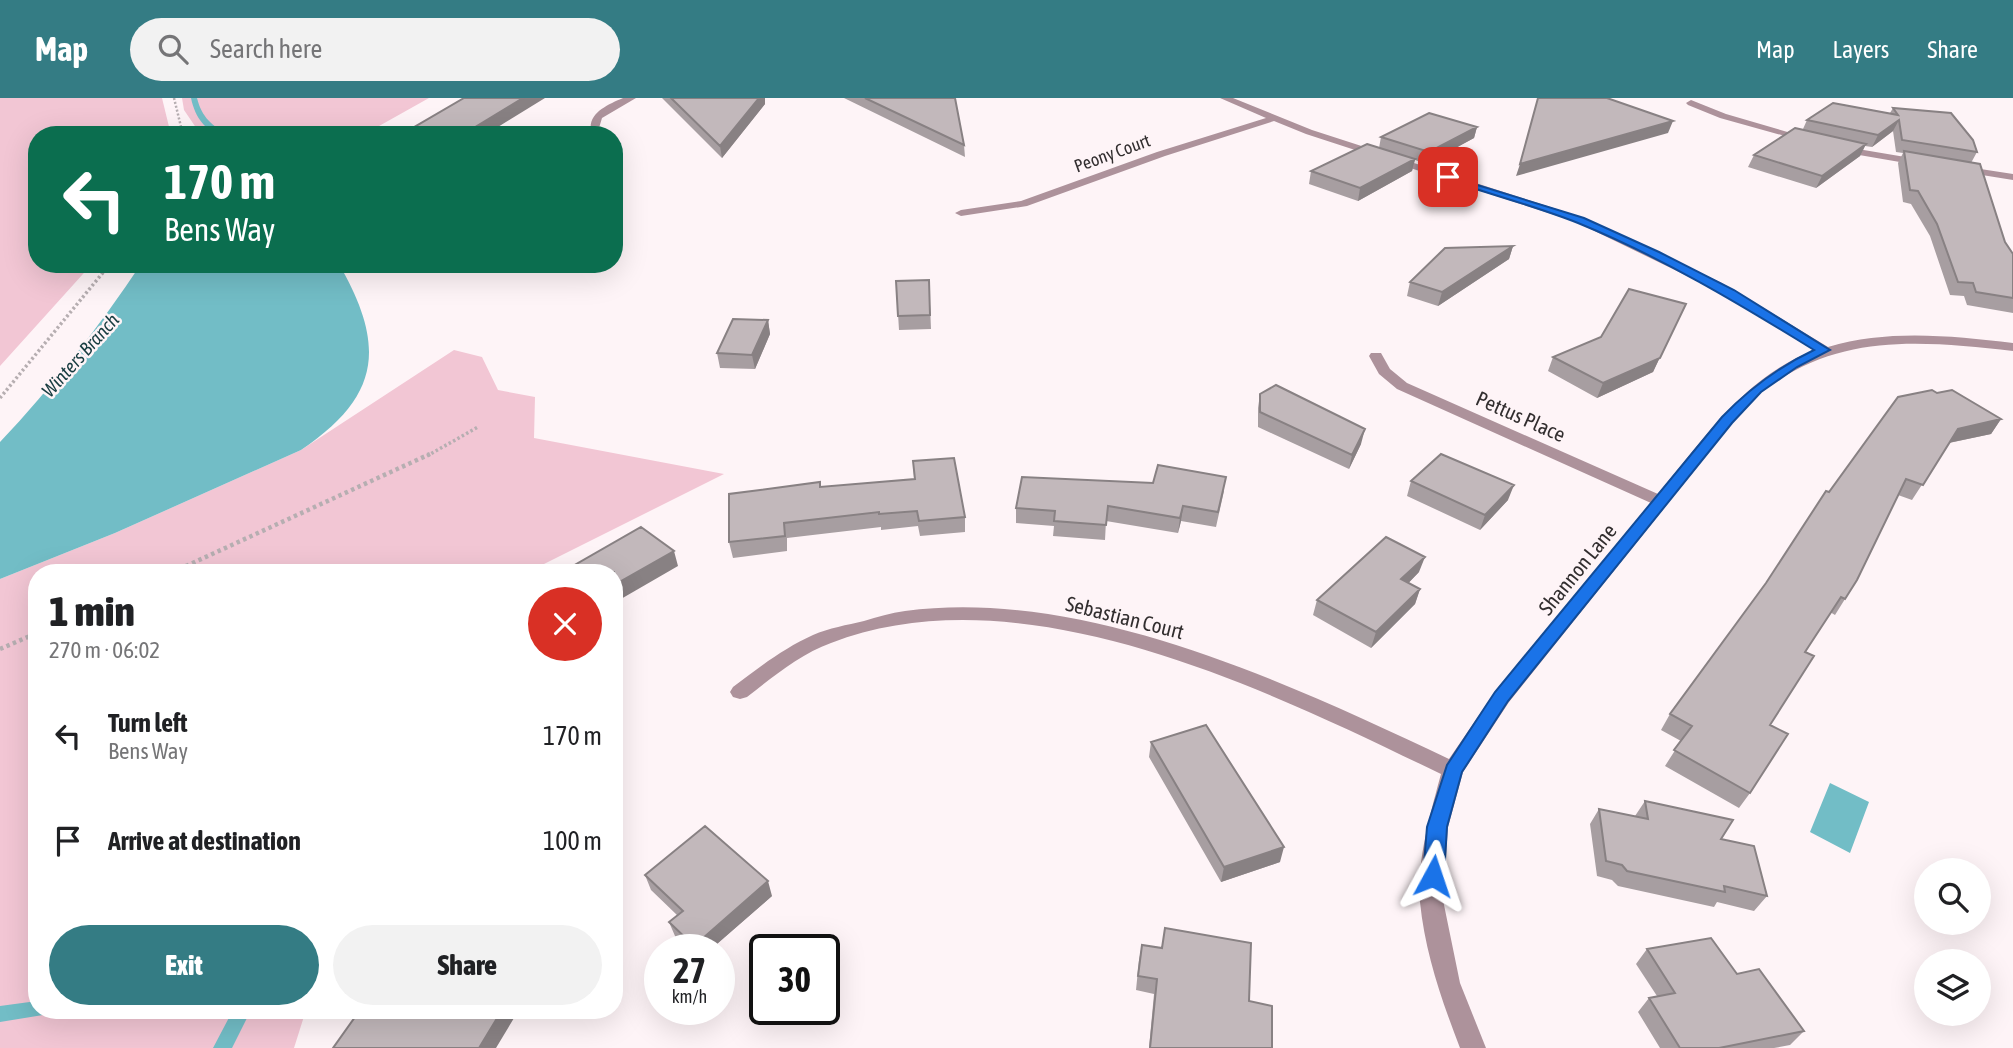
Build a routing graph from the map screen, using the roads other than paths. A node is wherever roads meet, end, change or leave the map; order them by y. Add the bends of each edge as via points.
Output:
1 (631, 98) edge
2 (1225, 98) edge
3 (1691, 103) dead end
4 (1272, 119) junction
5 (594, 126) edge
6 (1937, 165) edge
7 (1950, 167) edge
8 (2013, 177) edge
9 (961, 213) dead end
10 (2013, 347) edge
11 (1824, 350) junction
12 (1376, 356) dead end
13 (1662, 502) junction
14 (740, 692) dead end
15 (1453, 771) junction
16 (1473, 1048) edge

1 - 5 street via 601,113
2 - 4 street
3 - 6 street via 1839,148
4 - 9 street, Peony Court via 1023,204
4 - 11 street via 1580,220 1718,286
7 - 8 street
10 - 11 street, Shannon Lane via 1916,338
11 - 13 street, Shannon Lane via 1756,390
12 - 13 street, Pettus Place via 1384,371 1402,386
13 - 15 street, Shannon Lane via 1502,696
14 - 15 street, Sebastian Court via 795,652 874,621 939,614 1004,616 1088,627 1217,666 1328,710
15 - 16 street, Shannon Lane via 1437,827 1431,900 1448,983

